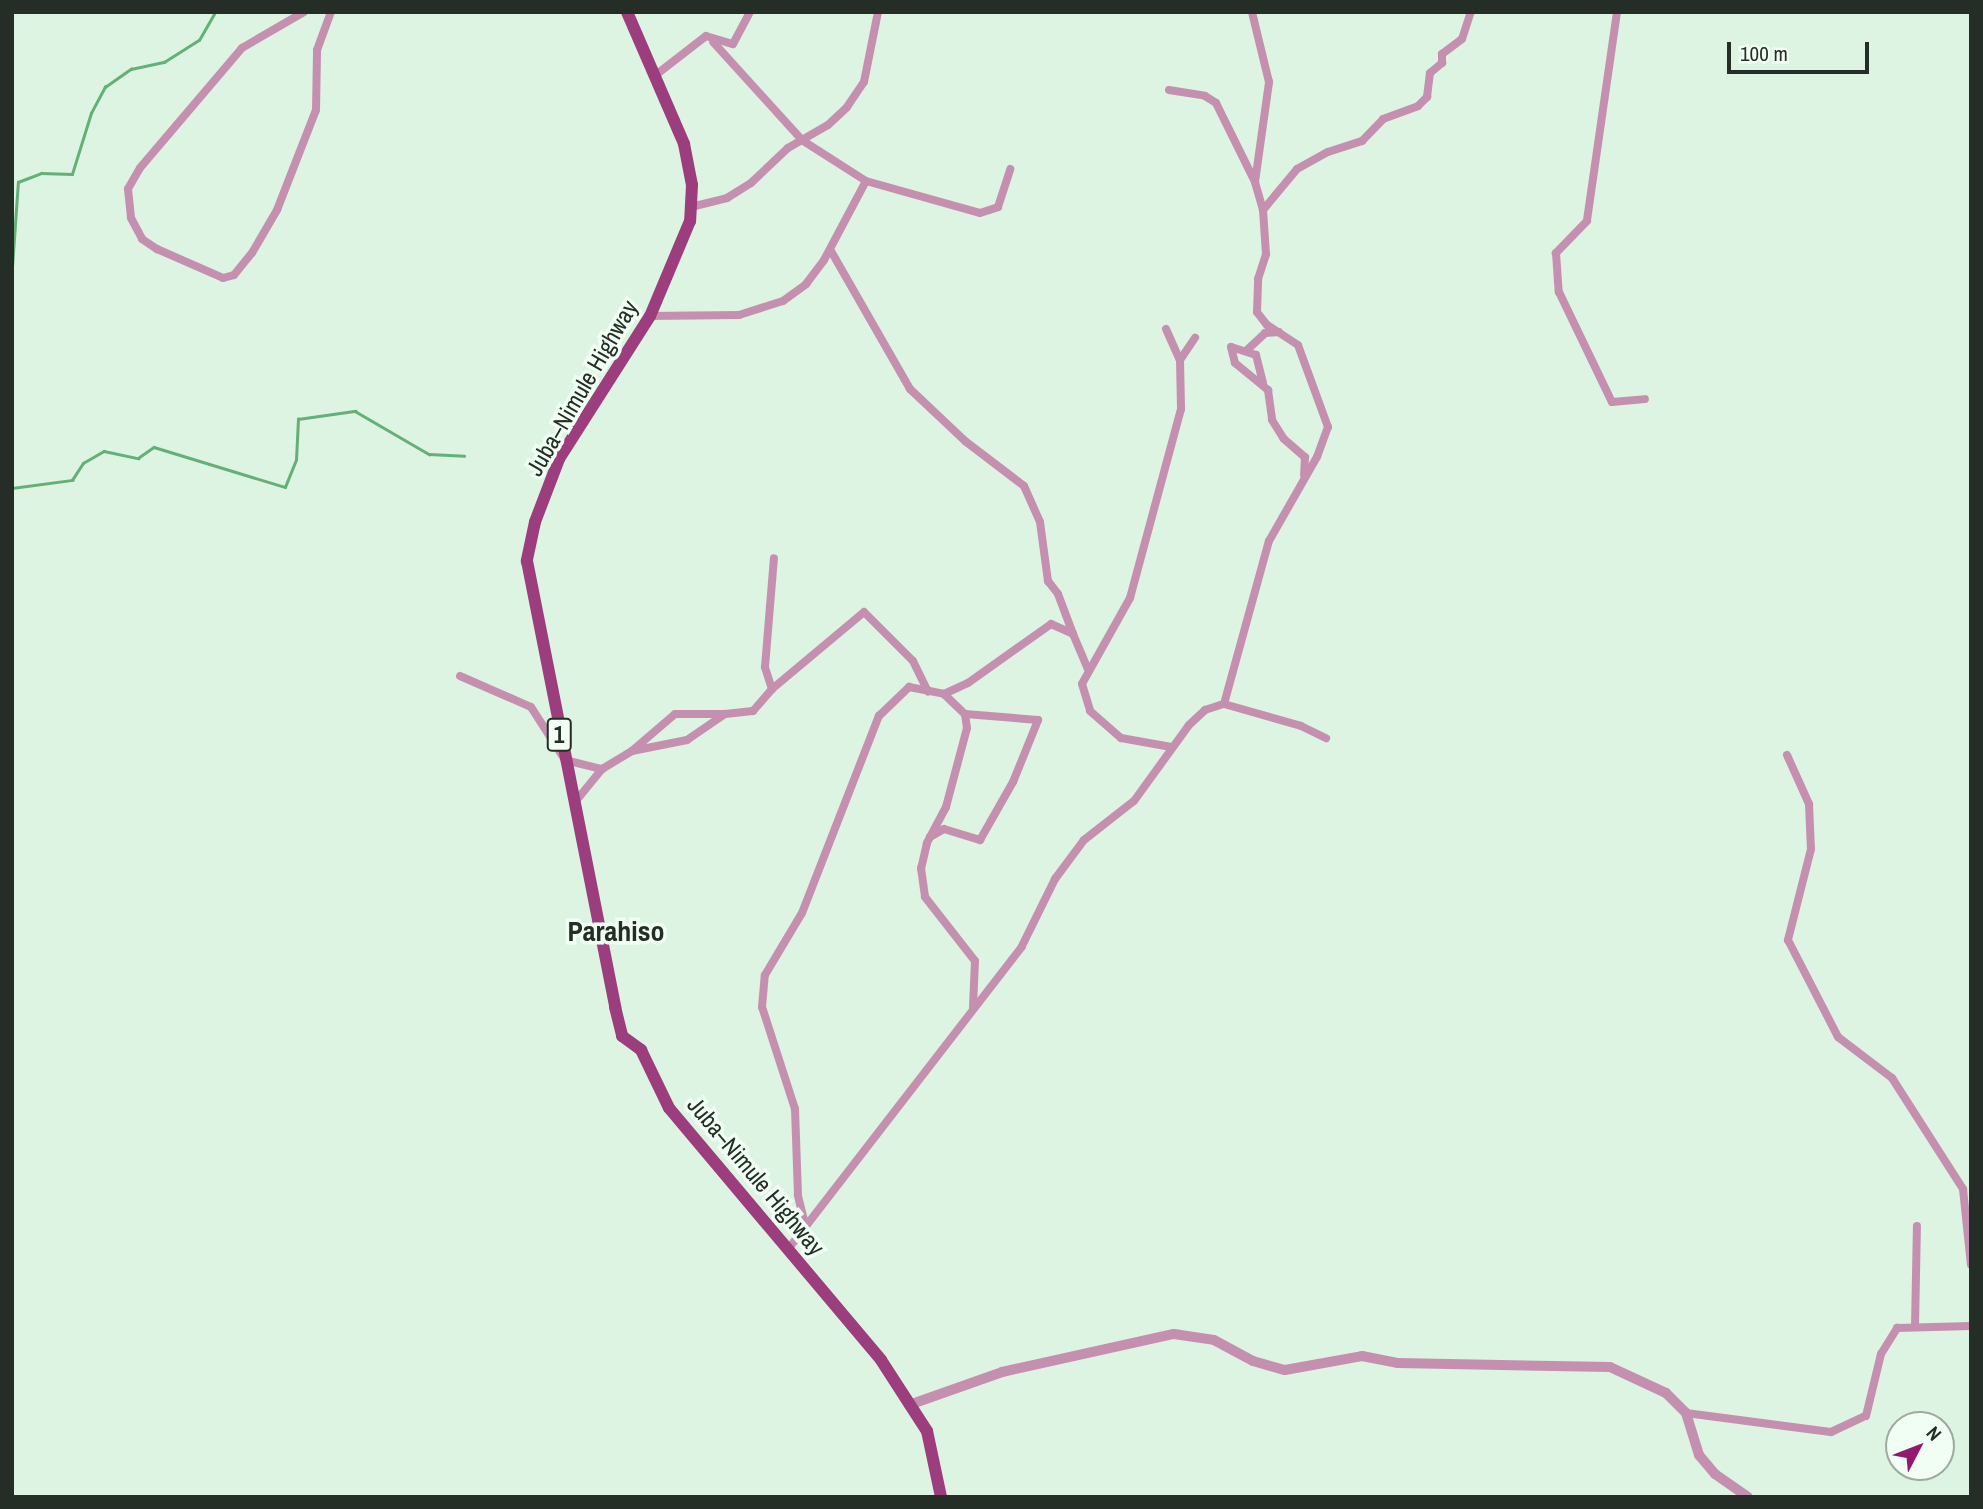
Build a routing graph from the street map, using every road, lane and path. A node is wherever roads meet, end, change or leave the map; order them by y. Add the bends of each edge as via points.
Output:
1 (304, 12) edge
2 (331, 12) edge
3 (627, 12) edge
4 (750, 12) edge
5 (878, 12) edge
6 (1252, 12) edge
7 (1471, 12) edge
8 (1617, 12) edge
9 (713, 42) junction
10 (657, 74) junction
11 (1169, 90) dead end
12 (803, 140) junction
13 (1010, 169) dead end
14 (866, 181) junction
15 (1255, 182) junction
16 (691, 207) junction
17 (1263, 210) junction
18 (831, 251) junction
19 (650, 316) junction
20 (1166, 330) dead end
21 (1279, 332) junction
22 (1195, 338) dead end
23 (1247, 350) junction
24 (1180, 360) junction
25 (1263, 383) junction
26 (1645, 399) dead end
27 (1303, 482) junction
28 (774, 558) dead end
29 (1073, 634) junction
30 (1088, 669) junction
31 (460, 676) dead end
32 (772, 689) junction
33 (928, 692) junction
34 (944, 694) junction
35 (1224, 704) junction
36 (724, 714) junction
37 (965, 714) junction
38 (1326, 738) dead end
39 (1171, 747) junction
40 (632, 751) junction
41 (1787, 755) dead end
42 (565, 760) junction
43 (602, 769) junction
44 (573, 803) junction
45 (930, 837) junction
46 (973, 1007) junction
47 (1917, 1226) dead end
48 (806, 1228) junction
49 (789, 1248) junction
50 (1971, 1265) edge
51 (1971, 1326) edge
52 (1915, 1327) junction
53 (909, 1405) junction
54 (1686, 1413) junction
55 (941, 1497) edge
56 (1748, 1497) edge

1 - 2 street via 242,48 140,168 128,189 131,218 142,239 157,249 223,278 234,275 252,253 277,210 316,110 317,50
3 - 10 main road, Juba–Nimule Highway / 1
4 - 9 street via 733,44
5 - 12 street via 864,82 828,125
6 - 15 street via 1269,82
7 - 17 street via 1462,39 1442,54 1442,63 1430,73 1427,97 1418,106 1384,119 1362,141 1297,169
8 - 26 street via 1587,221 1556,253 1559,292 1612,402
9 - 10 street via 706,36
9 - 12 street
10 - 16 main road, Juba–Nimule Highway / 1 via 684,144
11 - 15 street via 1205,96 1216,103
12 - 14 street
12 - 16 street via 727,198
13 - 14 street via 998,207 980,213
14 - 18 street
15 - 17 street
16 - 19 main road, Juba–Nimule Highway / 1
17 - 21 street via 1266,254 1258,279 1257,312
18 - 19 street via 806,284 783,301 739,315
18 - 29 street via 910,389 965,441 1024,486 1040,522 1048,581
19 - 42 main road, Juba–Nimule Highway / 1 via 559,459 530,540 527,561
20 - 24 street
21 - 23 street via 1265,333
21 - 27 street via 1298,345 1328,427
22 - 24 street
23 - 25 street via 1256,355
23 - 25 street via 1231,347 1236,363
24 - 30 street via 1181,409 1152,508 1144,557 1114,630
25 - 27 street via 1272,420 1284,439 1305,457
27 - 35 street via 1269,541
28 - 32 street via 765,667
29 - 30 street
29 - 34 street via 1051,624 968,683
30 - 39 street via 1082,684 1084,699 1106,727 1121,738
31 - 42 street via 531,707
32 - 33 street via 864,612 913,661
32 - 36 street via 753,710
33 - 34 street
33 - 48 street via 909,687 879,716 802,913 765,975 762,1007 795,1109 798,1195
34 - 37 street
35 - 38 street
35 - 39 street via 1205,710
36 - 40 street via 687,740
36 - 40 street via 675,714
37 - 45 street via 967,728 946,807
37 - 45 street via 1038,720 1013,782 980,840 944,829
39 - 46 street via 1134,801 1084,840 1055,879 1022,946
40 - 43 street
41 - 50 street via 1809,804 1811,849 1788,940 1838,1037 1892,1078 1963,1189
42 - 43 street
42 - 44 main road, Juba–Nimule Highway / 1
43 - 44 street
44 - 49 main road, Juba–Nimule Highway / 1 via 622,1037 641,1050 669,1108
45 - 46 street via 921,868 925,897 975,961
46 - 48 street
47 - 52 street
48 - 49 street
49 - 53 main road, Juba–Nimule Highway / 1 via 881,1360
51 - 52 street
52 - 54 street via 1897,1328 1881,1354 1866,1416 1831,1432
53 - 54 street via 1002,1372 1174,1334 1214,1340 1252,1361 1285,1370 1362,1356 1398,1363 1610,1367 1665,1393
53 - 55 main road, 1 via 927,1431
54 - 56 street via 1699,1455 1714,1474

